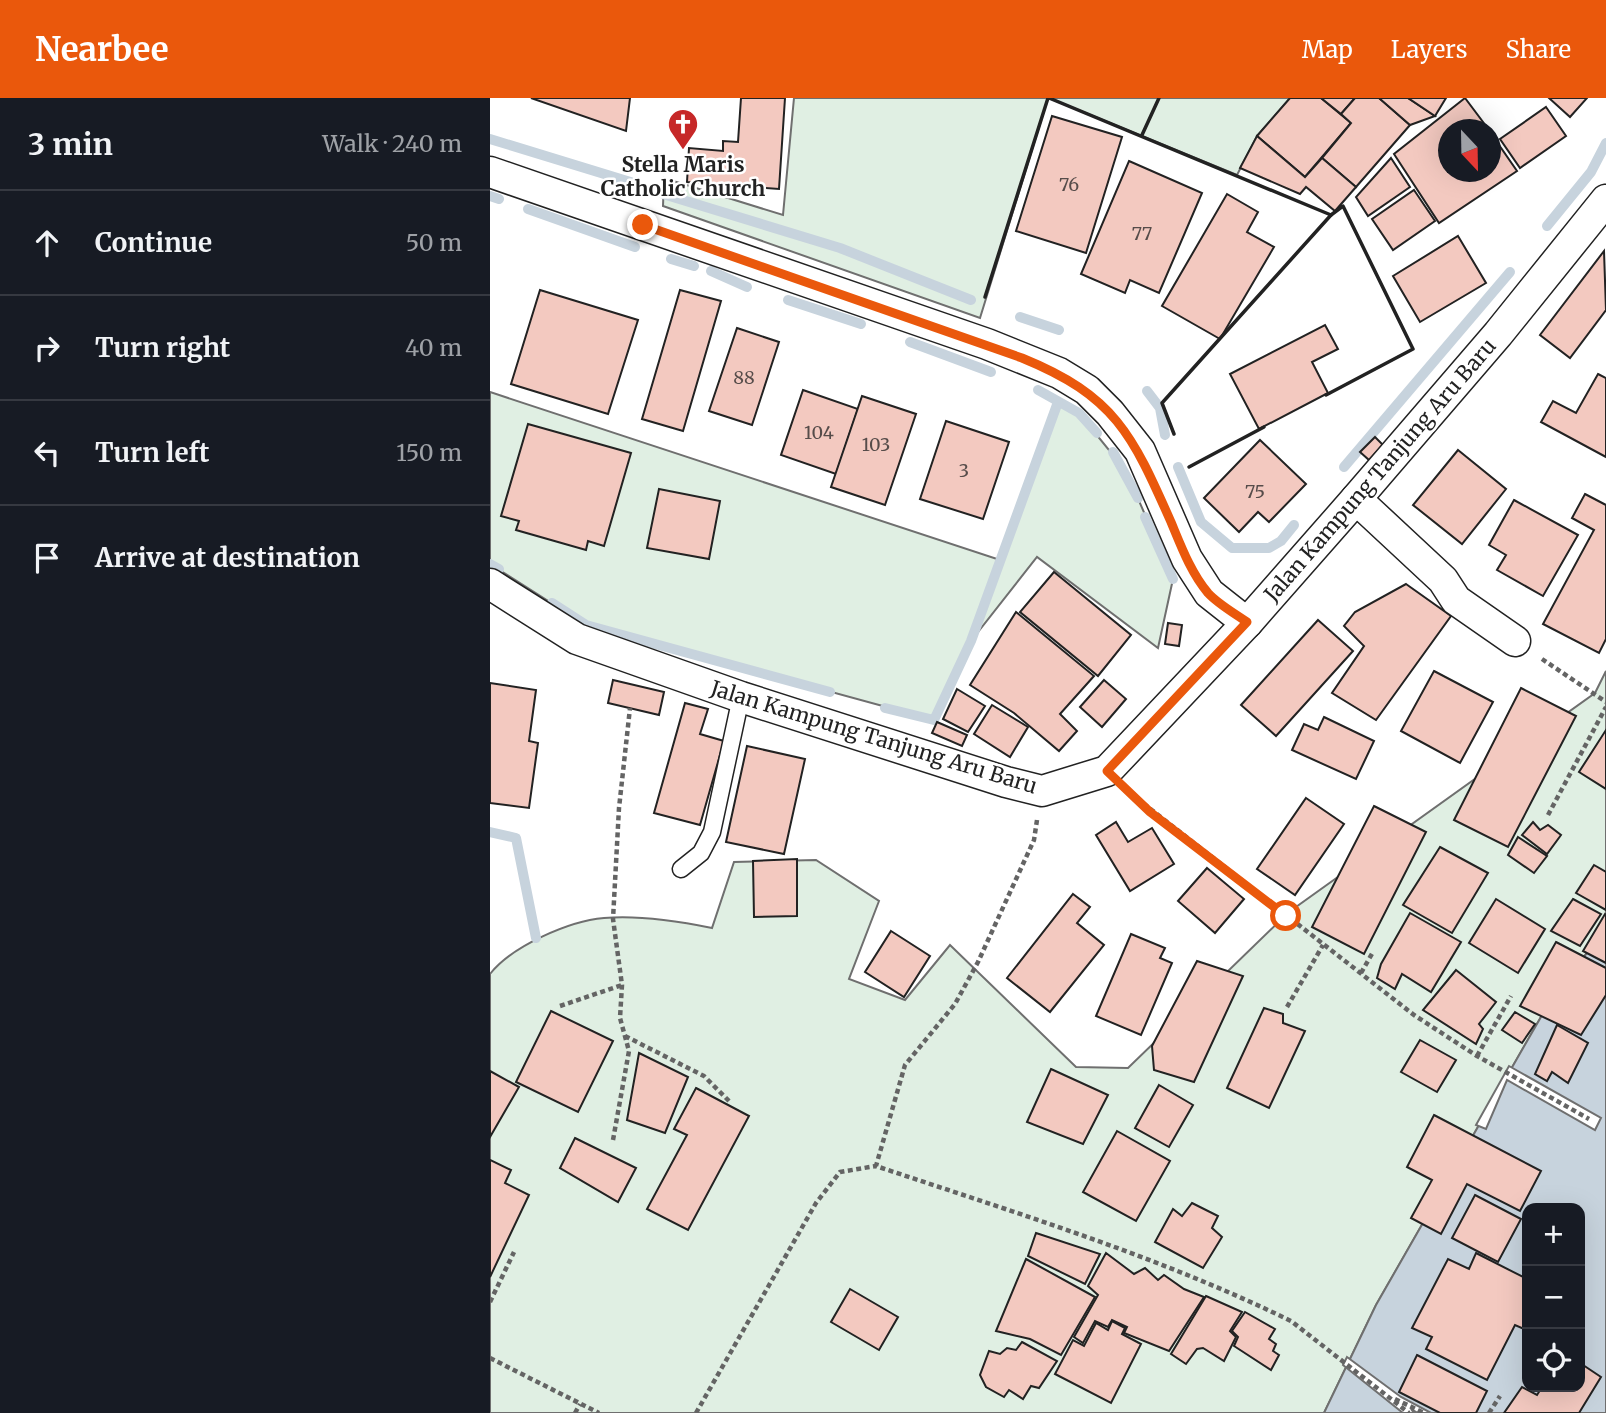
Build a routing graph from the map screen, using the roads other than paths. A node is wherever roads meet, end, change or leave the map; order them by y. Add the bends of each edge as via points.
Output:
1 (490, 172) edge
2 (1606, 200) edge
3 (1356, 499) junction
4 (490, 584) edge
5 (1247, 622) junction
6 (1515, 640) road end
7 (741, 697) junction
8 (681, 869) dead end

1 - 5 street via 1059,373 1087,390 1140,451 1187,559 1209,593
2 - 3 street, Jalan Kampung Tanjung Aru Baru
3 - 5 street, Jalan Kampung Tanjung Aru Baru
3 - 6 street via 1443,580 1456,600
4 - 7 street, Jalan Kampung Tanjung Aru Baru via 577,639
5 - 7 street, Jalan Kampung Tanjung Aru Baru via 1107,771 1042,791
7 - 8 lane via 712,832 701,853

